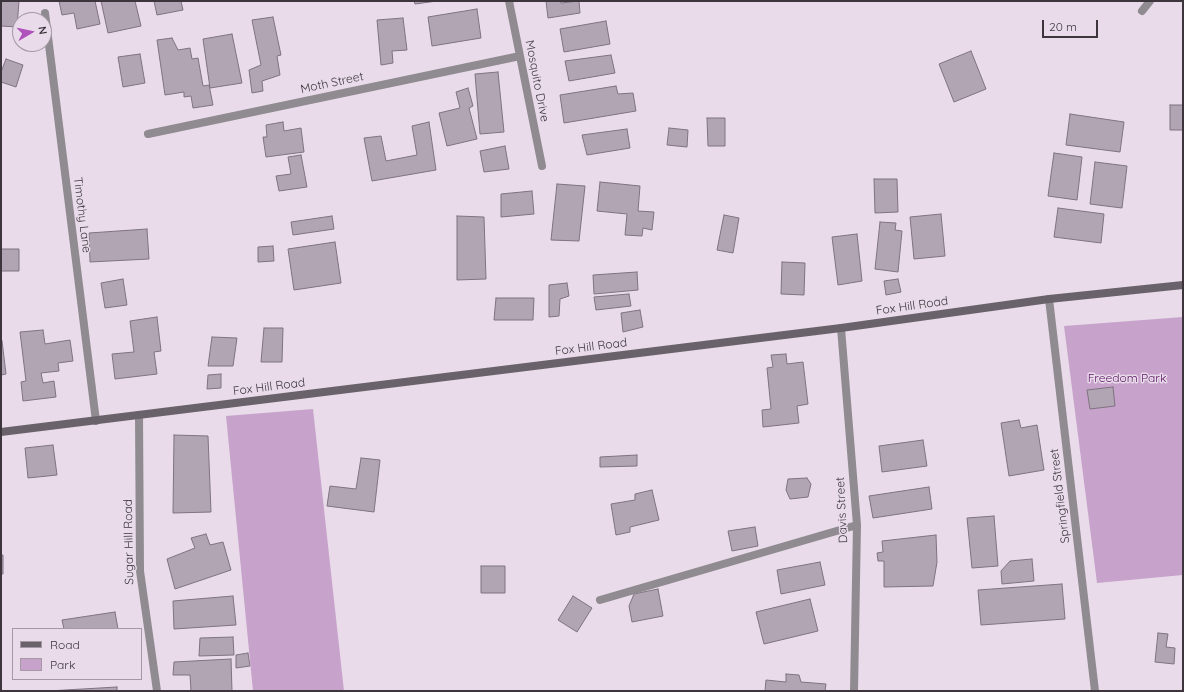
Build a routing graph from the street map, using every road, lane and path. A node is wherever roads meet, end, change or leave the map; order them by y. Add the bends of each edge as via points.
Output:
1 (509, 1) edge
2 (1150, 1) edge
3 (1142, 11) dead end
4 (50, 52) edge
5 (520, 56) junction
6 (148, 134) dead end
7 (542, 166) dead end
8 (1183, 285) edge
9 (1049, 299) junction
10 (841, 328) junction
11 (139, 415) junction
12 (96, 421) junction
13 (1, 432) edge
14 (857, 525) junction
15 (600, 600) dead end
16 (157, 691) edge
17 (854, 691) edge
18 (1095, 691) edge

1 - 5 street, Mosquito Drive
2 - 3 street
4 - 12 street, Timothy Lane
5 - 6 street, Moth Street
5 - 7 street, Mosquito Drive
8 - 9 main road, Fox Hill Road
9 - 10 main road, Fox Hill Road
9 - 18 street, Springfield Street
10 - 11 main road, Fox Hill Road
10 - 14 street, Davis Street
11 - 12 main road, Fox Hill Road
11 - 16 street, Sugar Hill Road via 140,572
12 - 13 main road, Fox Hill Road
14 - 15 street
14 - 17 street, Davis Street

